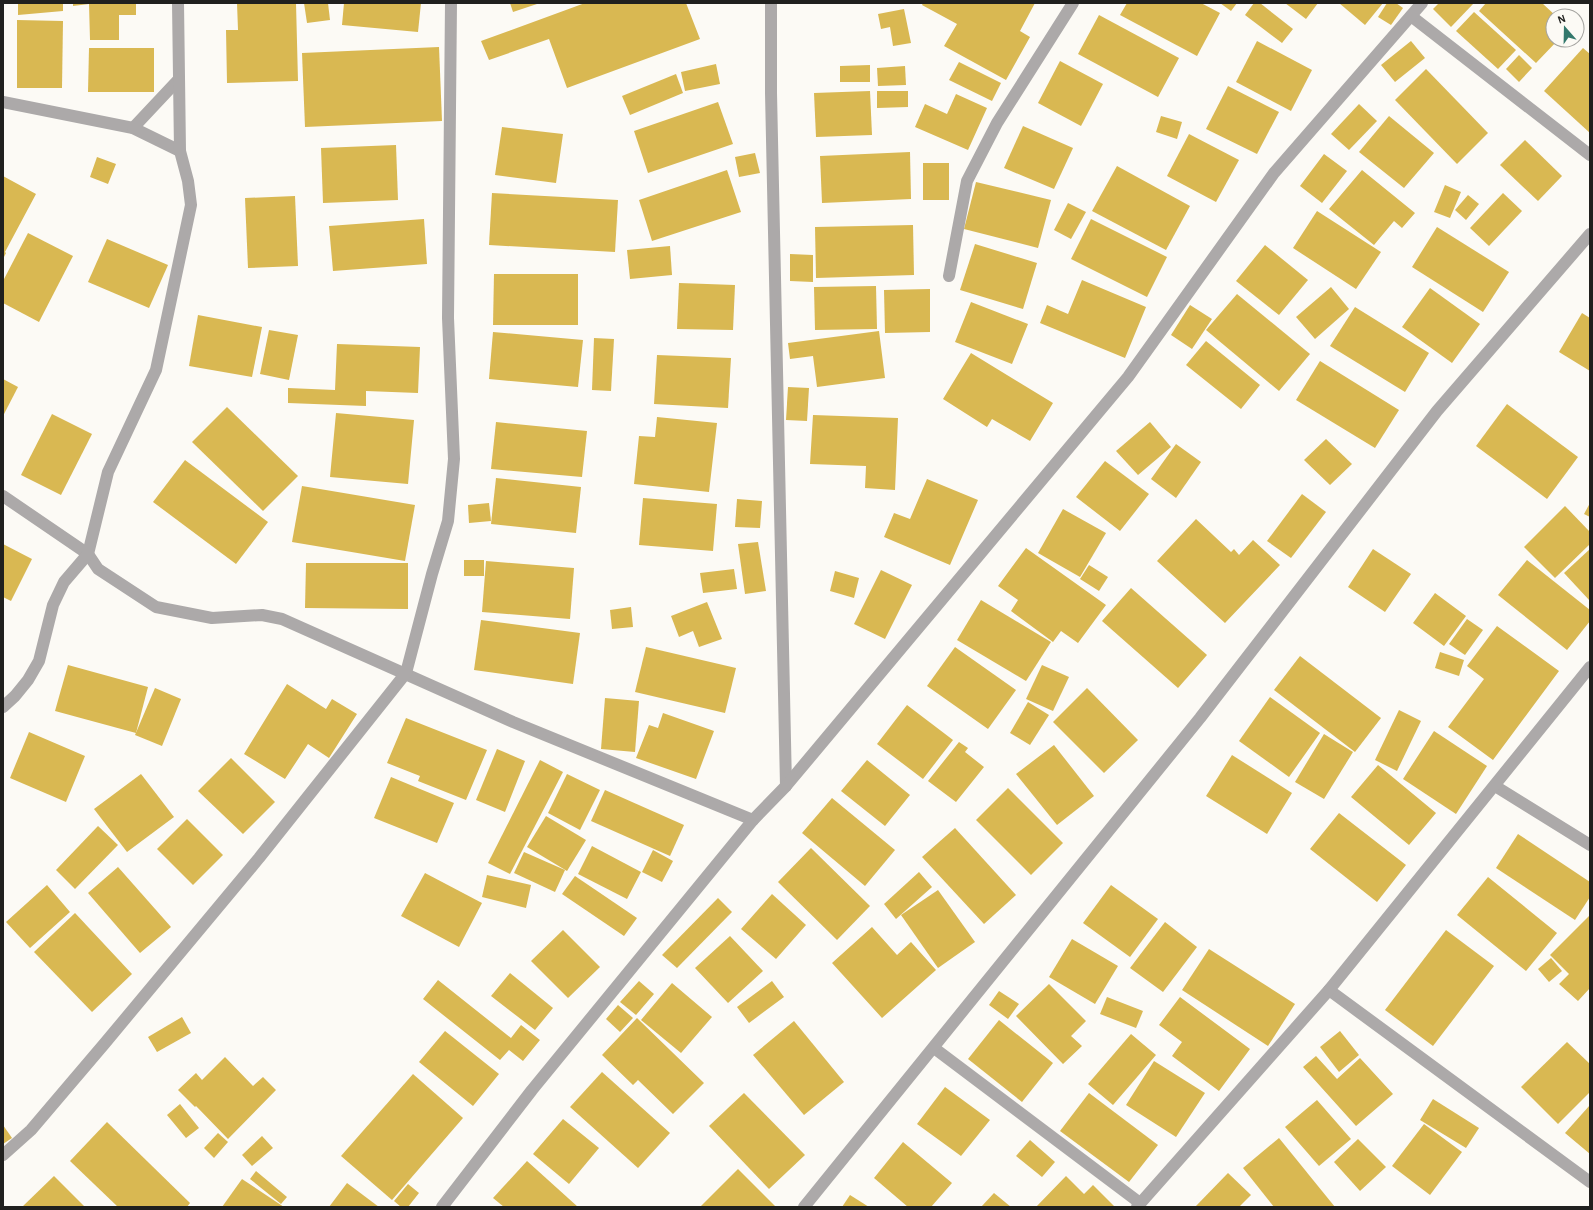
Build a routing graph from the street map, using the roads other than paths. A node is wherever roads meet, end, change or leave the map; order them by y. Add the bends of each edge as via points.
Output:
1 (178, 3) edge
2 (451, 3) edge
3 (771, 3) edge
4 (1073, 3) edge
5 (1422, 3) edge
6 (1411, 16) junction
7 (179, 78) junction
8 (3, 102) edge
9 (132, 128) junction
10 (180, 151) junction
11 (1590, 155) edge
12 (1590, 234) edge
13 (949, 276) dead end
14 (3, 496) edge
15 (88, 554) junction
16 (1590, 667) edge
17 (406, 673) junction
18 (3, 707) edge
19 (786, 786) junction
20 (1495, 786) junction
21 (753, 820) junction
22 (1590, 845) edge
23 (1329, 990) junction
24 (934, 1048) junction
25 (3, 1155) edge
26 (1590, 1182) edge
27 (1139, 1205) edge
28 (442, 1207) edge
29 (804, 1207) edge

1 - 7 street
2 - 17 street via 448,318 454,459 448,521
3 - 19 street via 771,109
4 - 13 street via 997,123 967,181
5 - 6 street
6 - 11 street
6 - 19 street via 1274,173 1128,377
7 - 9 street
7 - 10 street
8 - 9 street
9 - 10 street
10 - 15 street via 191,205 156,370 108,472
12 - 24 street via 1437,411 1200,718
14 - 15 street
15 - 17 street via 98,569 156,607 212,618 262,615 282,619
15 - 18 street via 64,582 53,605 39,661 28,680
16 - 20 street
17 - 21 street via 513,722
17 - 25 street via 259,858 105,1043 31,1130
19 - 21 street
20 - 22 street
20 - 23 street
21 - 28 street via 532,1090
23 - 26 street
23 - 27 street
24 - 27 street
24 - 29 street

